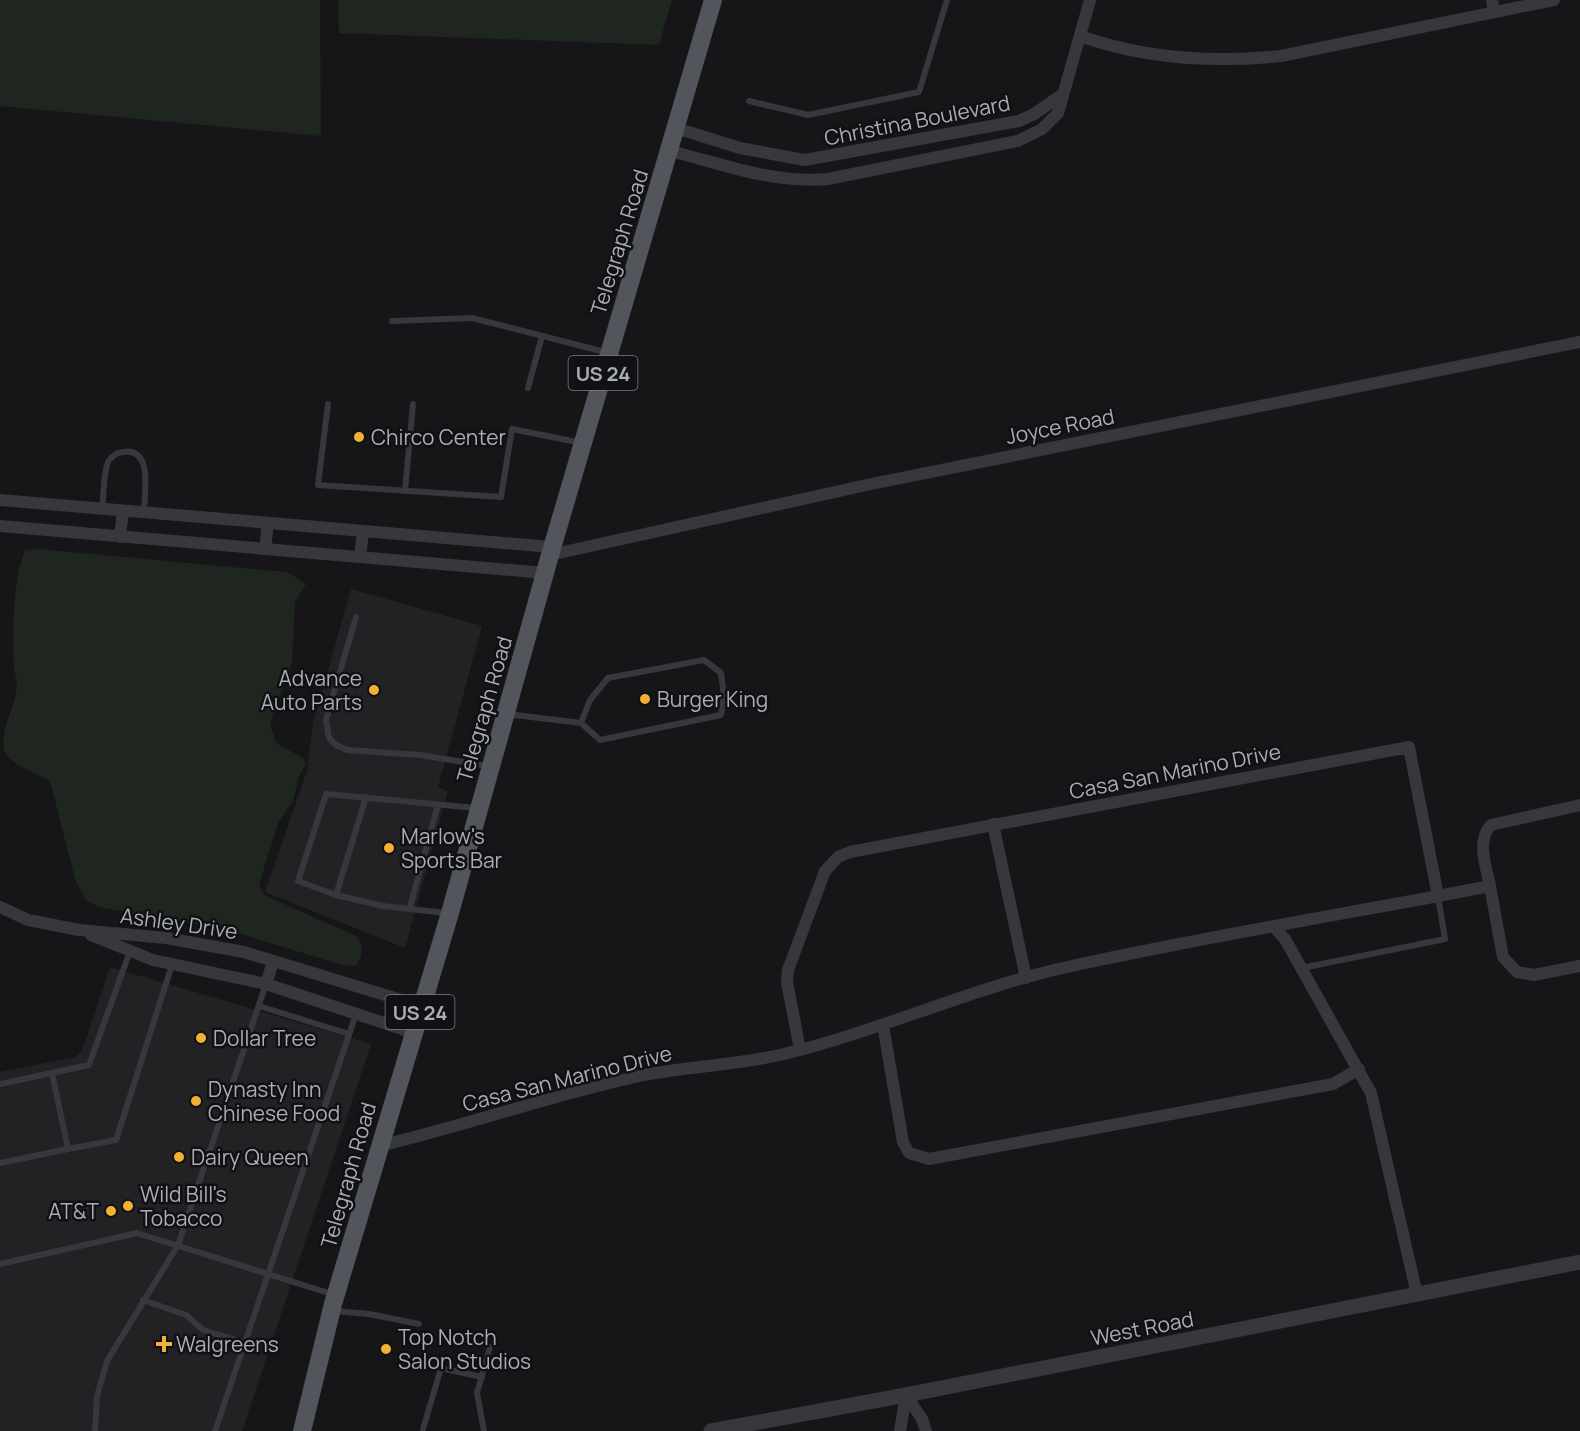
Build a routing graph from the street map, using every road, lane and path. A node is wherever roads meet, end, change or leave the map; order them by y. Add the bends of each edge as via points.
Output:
1 (713, 0) edge
2 (947, 0) edge
3 (1090, 0) edge
4 (1554, 0) edge
5 (1493, 6) edge
6 (1080, 36) junction
7 (1063, 93) junction
8 (749, 101) dead end
9 (676, 128) junction
10 (933, 138) junction
11 (670, 151) junction
12 (779, 157) junction
13 (937, 157) junction
14 (776, 178) junction
15 (392, 321) dead end
16 (542, 336) junction
17 (1580, 342) edge
18 (609, 353) junction
19 (528, 388) dead end
20 (328, 404) dead end
21 (413, 404) dead end
22 (583, 443) junction
23 (405, 491) junction
24 (0, 500) edge
25 (102, 509) junction
26 (123, 511) junction
27 (144, 512) junction
28 (268, 523) junction
29 (0, 526) edge
30 (363, 532) junction
31 (120, 537) junction
32 (265, 549) junction
33 (360, 557) junction
34 (549, 559) junction
35 (356, 617) dead end
36 (507, 714) junction
37 (581, 723) junction
38 (492, 767) junction
39 (366, 797) junction
40 (438, 805) junction
41 (1580, 805) edge
42 (480, 808) junction
43 (993, 824) junction
44 (1490, 886) junction
45 (336, 895) junction
46 (1438, 896) junction
47 (0, 907) edge
48 (410, 907) junction
49 (450, 914) junction
50 (1274, 927) junction
51 (79, 930) junction
52 (130, 951) junction
53 (273, 962) junction
54 (172, 965) junction
55 (1580, 966) edge
56 (1301, 968) junction
57 (1026, 978) junction
58 (266, 984) junction
59 (259, 1006) junction
60 (422, 1006) junction
61 (356, 1014) junction
62 (883, 1025) junction
63 (414, 1033) junction
64 (349, 1034) junction
65 (800, 1050) junction
66 (1359, 1069) junction
67 (52, 1073) junction
68 (0, 1084) edge
69 (379, 1146) junction
70 (68, 1149) junction
71 (0, 1163) edge
72 (178, 1245) junction
73 (1580, 1262) edge
74 (0, 1264) edge
75 (270, 1274) junction
76 (1417, 1295) junction
77 (142, 1300) junction
78 (333, 1303) junction
79 (419, 1324) dead end
80 (246, 1343) junction
81 (490, 1347) dead end
82 (482, 1377) junction
83 (906, 1395) junction
84 (423, 1429) dead end
85 (95, 1431) edge
86 (215, 1431) edge
87 (302, 1431) edge
88 (484, 1431) edge
89 (711, 1431) edge
90 (900, 1431) edge
91 (926, 1431) edge

1 - 9 main road, Telegraph Road / US 24
2 - 8 lane via 920,92 808,115
3 - 6 street
4 - 5 street
5 - 6 street via 1281,56 1245,60 1171,58
6 - 7 street
7 - 10 street, Christina Boulevard via 1019,121
7 - 13 street, Christina Boulevard via 1058,113 1031,136
9 - 11 main road, Telegraph Road / US 24
9 - 12 street, Christina Boulevard
10 - 12 street, Christina Boulevard via 822,159
10 - 13 street
11 - 14 street, Christina Boulevard
11 - 18 main road, Telegraph Road / US 24
12 - 14 street
13 - 14 street, Christina Boulevard via 828,178
15 - 16 lane via 472,318
16 - 18 lane
16 - 19 lane
17 - 34 street, Joyce Road via 871,484
18 - 22 main road, Telegraph Road / US 24
20 - 23 lane via 318,485
21 - 23 lane
22 - 23 lane via 513,429 501,497
22 - 34 main road, Telegraph Road / US 24
24 - 25 street
25 - 26 street
25 - 27 lane via 108,462 124,451 137,454 145,469
26 - 27 street
26 - 31 street
27 - 28 street
28 - 30 street
28 - 32 street
29 - 31 street
30 - 33 street
30 - 34 street
31 - 32 street
32 - 33 street
33 - 34 street
34 - 36 main road, Telegraph Road / US 24
35 - 38 lane via 326,720 333,742 355,751 420,755
36 - 37 lane
36 - 38 main road, Telegraph Road / US 24
37 - 37 lane via 600,740 721,715 721,674 704,660 608,678 590,700
38 - 42 main road, Telegraph Road / US 24
39 - 40 lane
39 - 45 lane
39 - 45 lane via 326,794 298,881
40 - 42 lane
40 - 48 lane
41 - 44 street via 1491,825 1483,837
42 - 49 main road, Telegraph Road / US 24
43 - 46 street, Casa San Marino Drive via 1409,747
43 - 57 street
43 - 65 street, Casa San Marino Drive via 850,852 830,864 788,970
44 - 46 street
44 - 55 street via 1503,957 1510,968 1525,975
45 - 48 lane via 383,906
46 - 50 street, Casa San Marino Drive
46 - 56 lane via 1445,939
47 - 51 street, Ashley Drive via 28,920
48 - 49 lane
49 - 60 main road, Telegraph Road / US 24
50 - 56 street
50 - 57 street, Casa San Marino Drive
51 - 52 street, Ashley Drive
51 - 53 street, Ashley Drive via 200,943
52 - 54 street, Ashley Drive
52 - 67 lane via 89,1065
53 - 58 street
53 - 60 street, Ashley Drive
54 - 58 street, Ashley Drive
54 - 70 lane via 116,1140
56 - 66 street
57 - 62 street, Casa San Marino Drive
58 - 59 lane
58 - 61 street, Ashley Drive
59 - 64 lane
59 - 72 lane
60 - 63 main road, Telegraph Road / US 24
61 - 63 street, Ashley Drive
61 - 64 lane
62 - 65 street, Casa San Marino Drive
62 - 66 street via 903,1142 917,1158 930,1159 1333,1084
63 - 69 main road, Telegraph Road / US 24
64 - 75 lane
65 - 69 street, Casa San Marino Drive via 740,1063 641,1076
66 - 76 street via 1377,1112
67 - 68 lane
67 - 70 lane
69 - 78 main road, Telegraph Road / US 24
70 - 71 lane
72 - 74 lane via 137,1233
72 - 75 lane
72 - 77 lane
73 - 76 street, West Road
75 - 78 lane
75 - 80 lane
76 - 83 street, West Road
77 - 80 lane via 186,1315 203,1330
77 - 85 lane via 107,1361 97,1396
78 - 79 lane
78 - 87 main road, Telegraph Road / US 24
80 - 86 lane
81 - 82 lane
82 - 84 lane via 441,1368
82 - 88 lane via 477,1393
83 - 89 street, West Road
83 - 90 street
83 - 91 street

